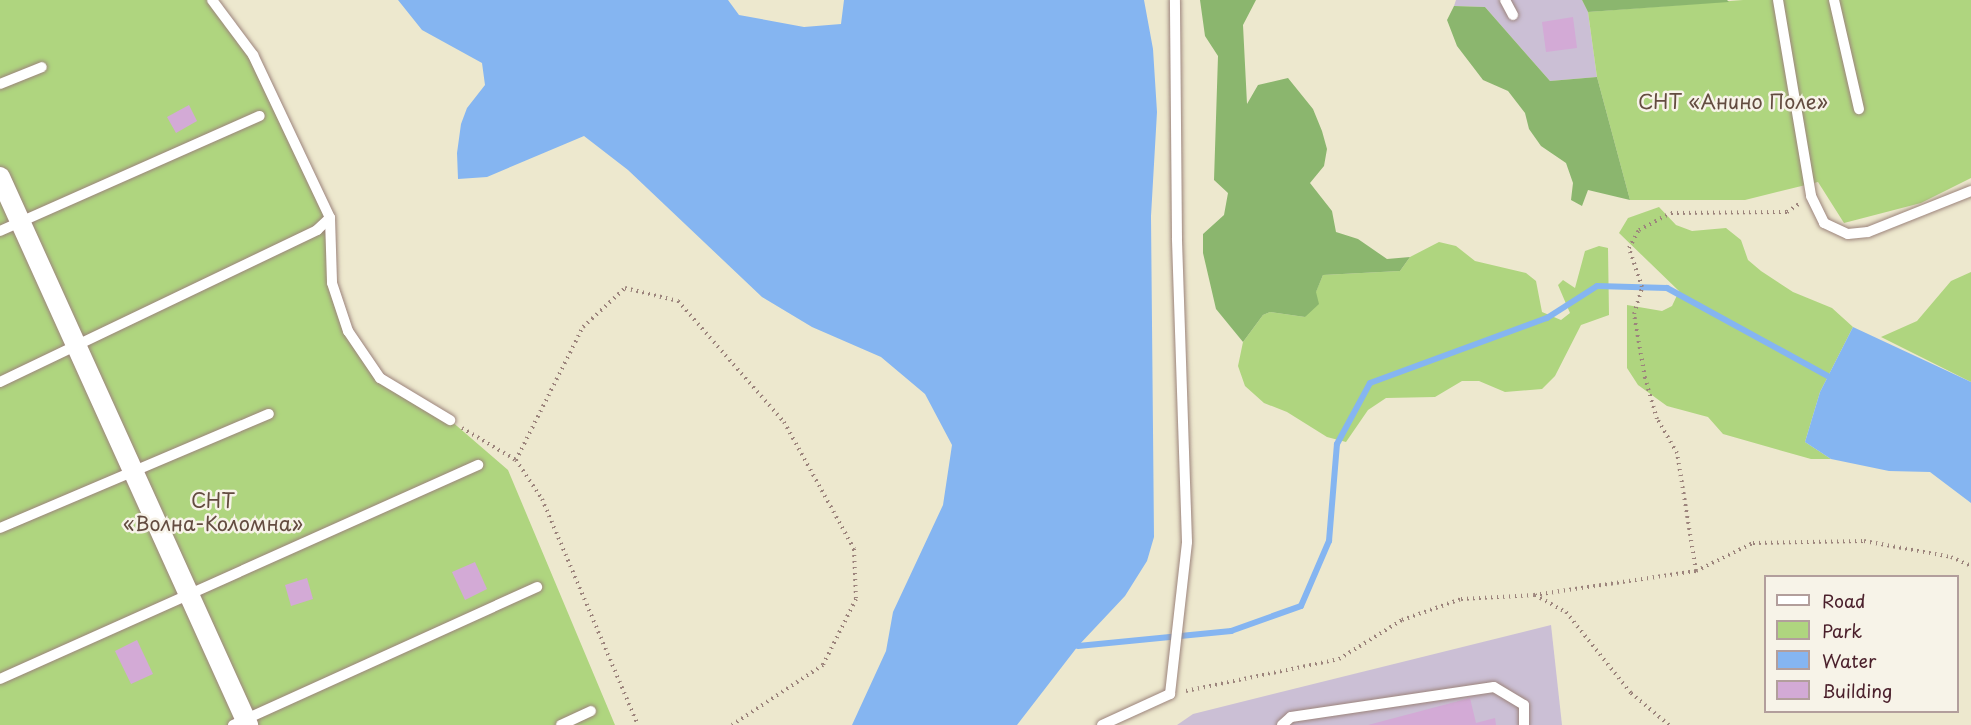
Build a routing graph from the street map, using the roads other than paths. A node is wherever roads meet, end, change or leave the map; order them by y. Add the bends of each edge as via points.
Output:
1 (212, 0) edge
2 (1175, 0) edge
3 (1505, 0) edge
4 (1778, 0) edge
5 (1834, 0) edge
6 (1514, 15) dead end
7 (42, 66) dead end
8 (0, 84) edge
9 (1859, 110) dead end
10 (260, 116) dead end
11 (0, 177) edge
12 (1971, 191) edge
13 (330, 218) junction
14 (20, 222) junction
15 (0, 231) edge
16 (76, 348) junction
17 (0, 382) edge
18 (269, 414) dead end
19 (450, 420) road end
20 (478, 465) dead end
21 (132, 470) junction
22 (0, 528) edge
23 (537, 587) dead end
24 (189, 595) junction
25 (0, 679) edge
26 (591, 711) dead end
27 (242, 723) edge
28 (561, 725) edge
29 (1102, 725) edge
30 (1282, 725) edge
31 (1524, 725) edge

1 - 13 lane via 253,55
2 - 29 lane via 1177,238 1187,542 1179,622 1170,694
3 - 6 lane
4 - 12 lane via 1811,196 1824,223 1848,234 1868,232
5 - 9 lane
7 - 8 lane
10 - 14 lane
11 - 14 street
13 - 16 lane via 317,230
13 - 19 lane via 332,283 348,331 380,378
14 - 15 lane
14 - 16 street
16 - 17 lane
16 - 21 street
18 - 21 lane
20 - 24 lane
21 - 22 lane
21 - 24 street
23 - 27 lane
24 - 25 lane
24 - 27 street
26 - 28 lane
30 - 31 lane via 1291,717 1494,687 1524,705

